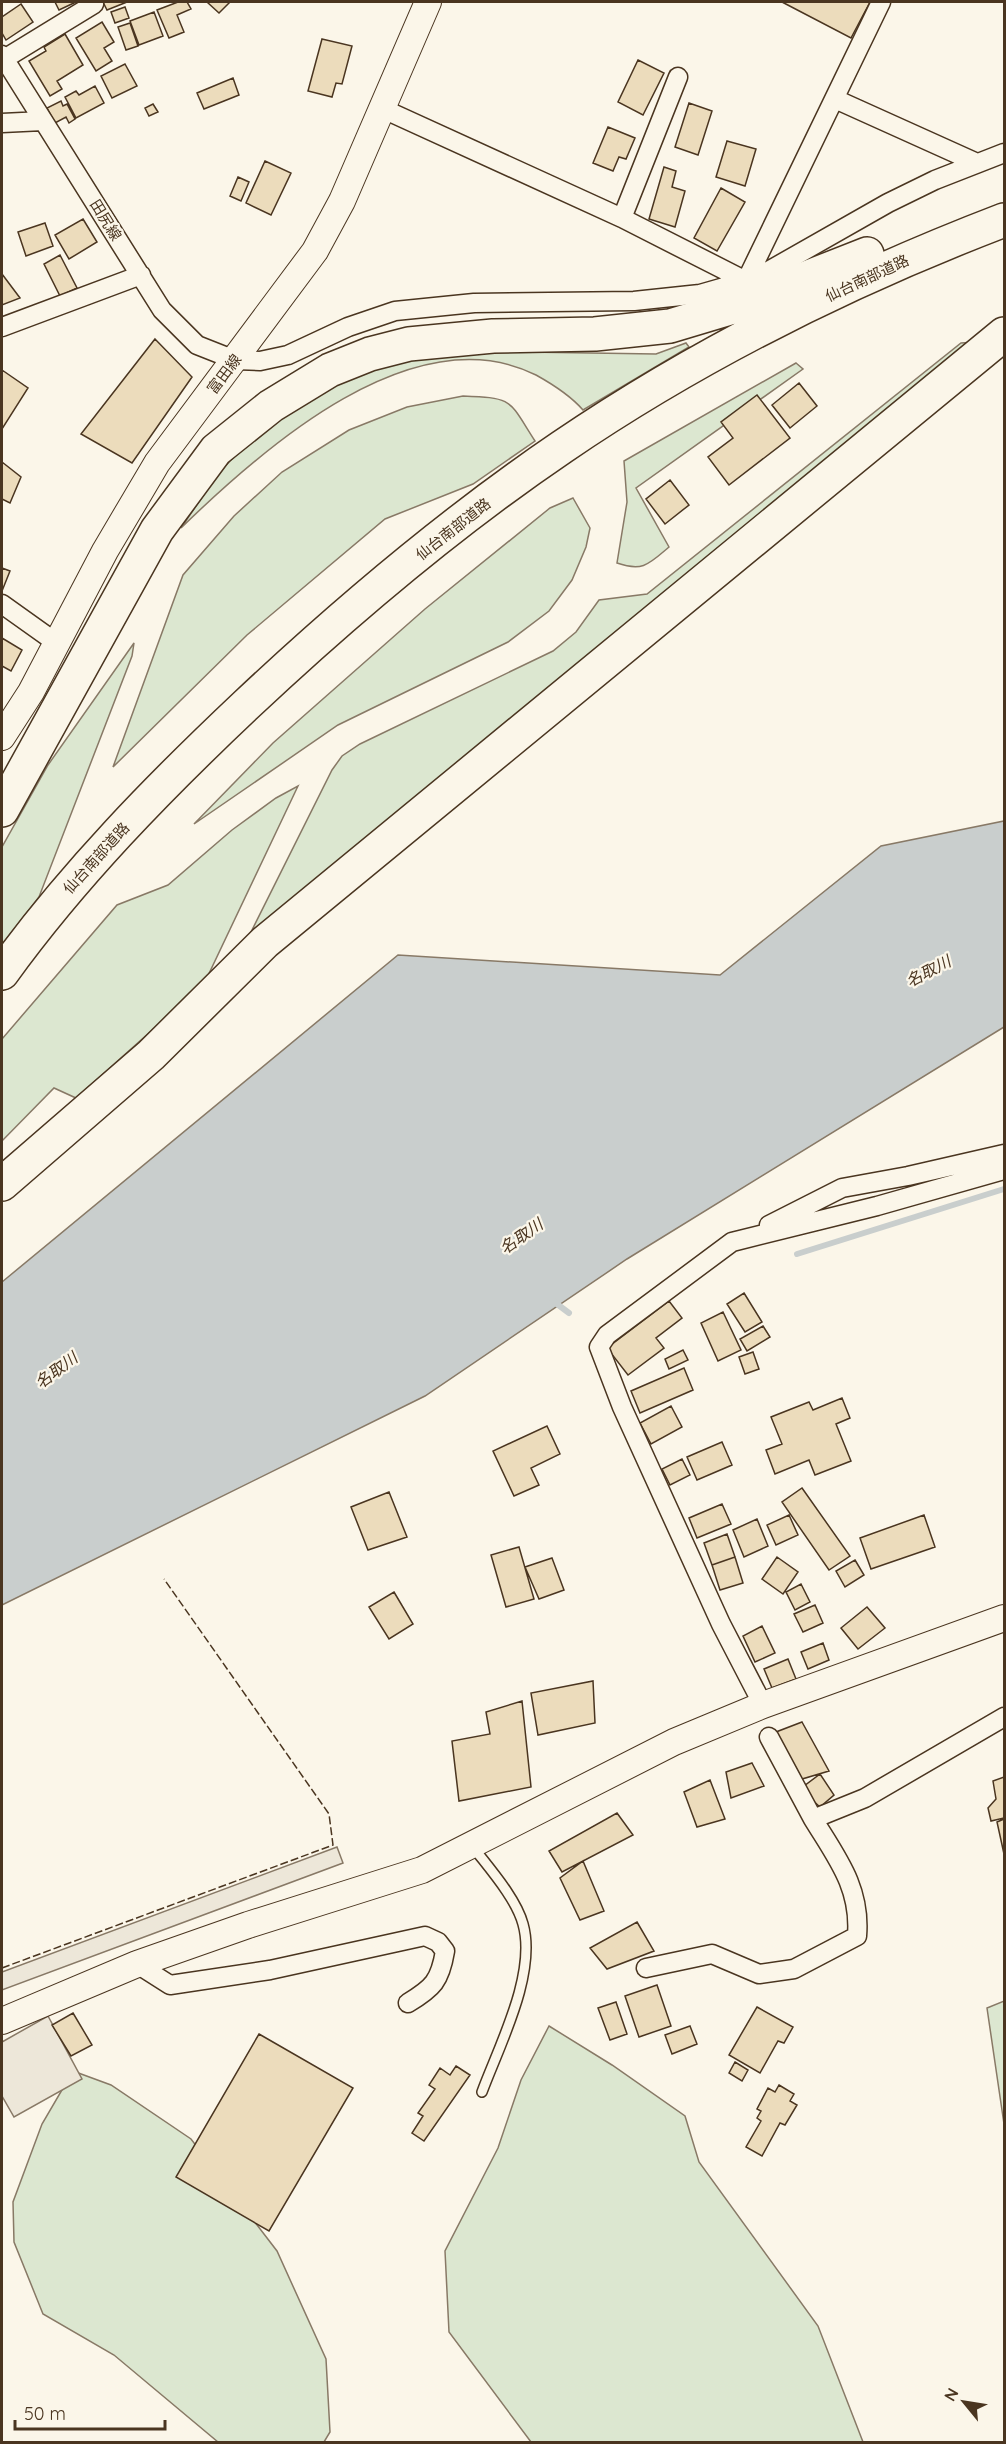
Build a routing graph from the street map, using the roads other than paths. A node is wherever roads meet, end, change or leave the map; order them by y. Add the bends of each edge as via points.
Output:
1 (428, 2) edge
2 (881, 2) edge
3 (94, 4) dead end
4 (3, 57) edge
5 (678, 77) dead end
6 (835, 99) junction
7 (381, 108) junction
8 (43, 121) junction
9 (2, 123) edge
10 (1005, 153) edge
11 (977, 163) junction
12 (1005, 201) edge
13 (622, 218) junction
14 (1005, 220) edge
15 (141, 275) junction
16 (747, 281) junction
17 (2, 327) edge
18 (1005, 334) edge
19 (235, 360) junction
20 (2, 604) edge
21 (58, 644) junction
22 (2, 737) edge
23 (2, 810) edge
24 (2, 973) edge
25 (1005, 1154) edge
26 (1005, 1170) edge
27 (2, 1184) edge
28 (740, 1240) junction
29 (1005, 1618) edge
30 (764, 1705) junction
31 (1005, 1717) edge
32 (769, 1737) dead end
33 (813, 1819) junction
34 (471, 1845) junction
35 (137, 1964) junction
36 (646, 1968) dead end
37 (408, 2004) dead end
38 (2, 2021) edge
39 (482, 2092) dead end

1 - 7 street, 富田線
2 - 6 street
3 - 4 street
4 - 8 street, 田尻線
5 - 13 street
6 - 11 street
6 - 16 street
7 - 13 street
7 - 19 street, 富田線 via 342,201 315,251
8 - 9 street
8 - 15 street, 田尻線
10 - 11 street
11 - 16 street via 888,203
12 - 23 highway via 730,308 670,326 409,344 369,354 330,370 281,400 216,450 157,530
13 - 16 street
14 - 24 highway, 仙台南部道路 via 860,279 753,332 562,446 464,518 301,654 183,764 96,856
15 - 17 street
15 - 19 street, 田尻線 via 162,310 197,345
16 - 19 street via 700,294 634,301 474,303 395,311 348,327 288,355 260,361
18 - 27 highway via 265,942 151,1055
19 - 21 street, 富田線 via 157,463 105,551
20 - 21 street
21 - 22 street, 富田線
25 - 28 street via 842,1188
26 - 28 street
28 - 30 street via 732,1242 607,1335 599,1347 622,1407 721,1624
29 - 30 street
30 - 34 street via 674,1742
31 - 33 street via 865,1798
32 - 33 street
33 - 36 street via 848,1875 859,1918 857,1936 794,1969 782,1971 759,1974 712,1954
34 - 35 street via 422,1870
34 - 39 lane via 503,1886 523,1924 525,1961 516,2002
35 - 37 street via 170,1985 270,1971 425,1936 438,1942 445,1952 442,1967 429,1990
35 - 38 street

